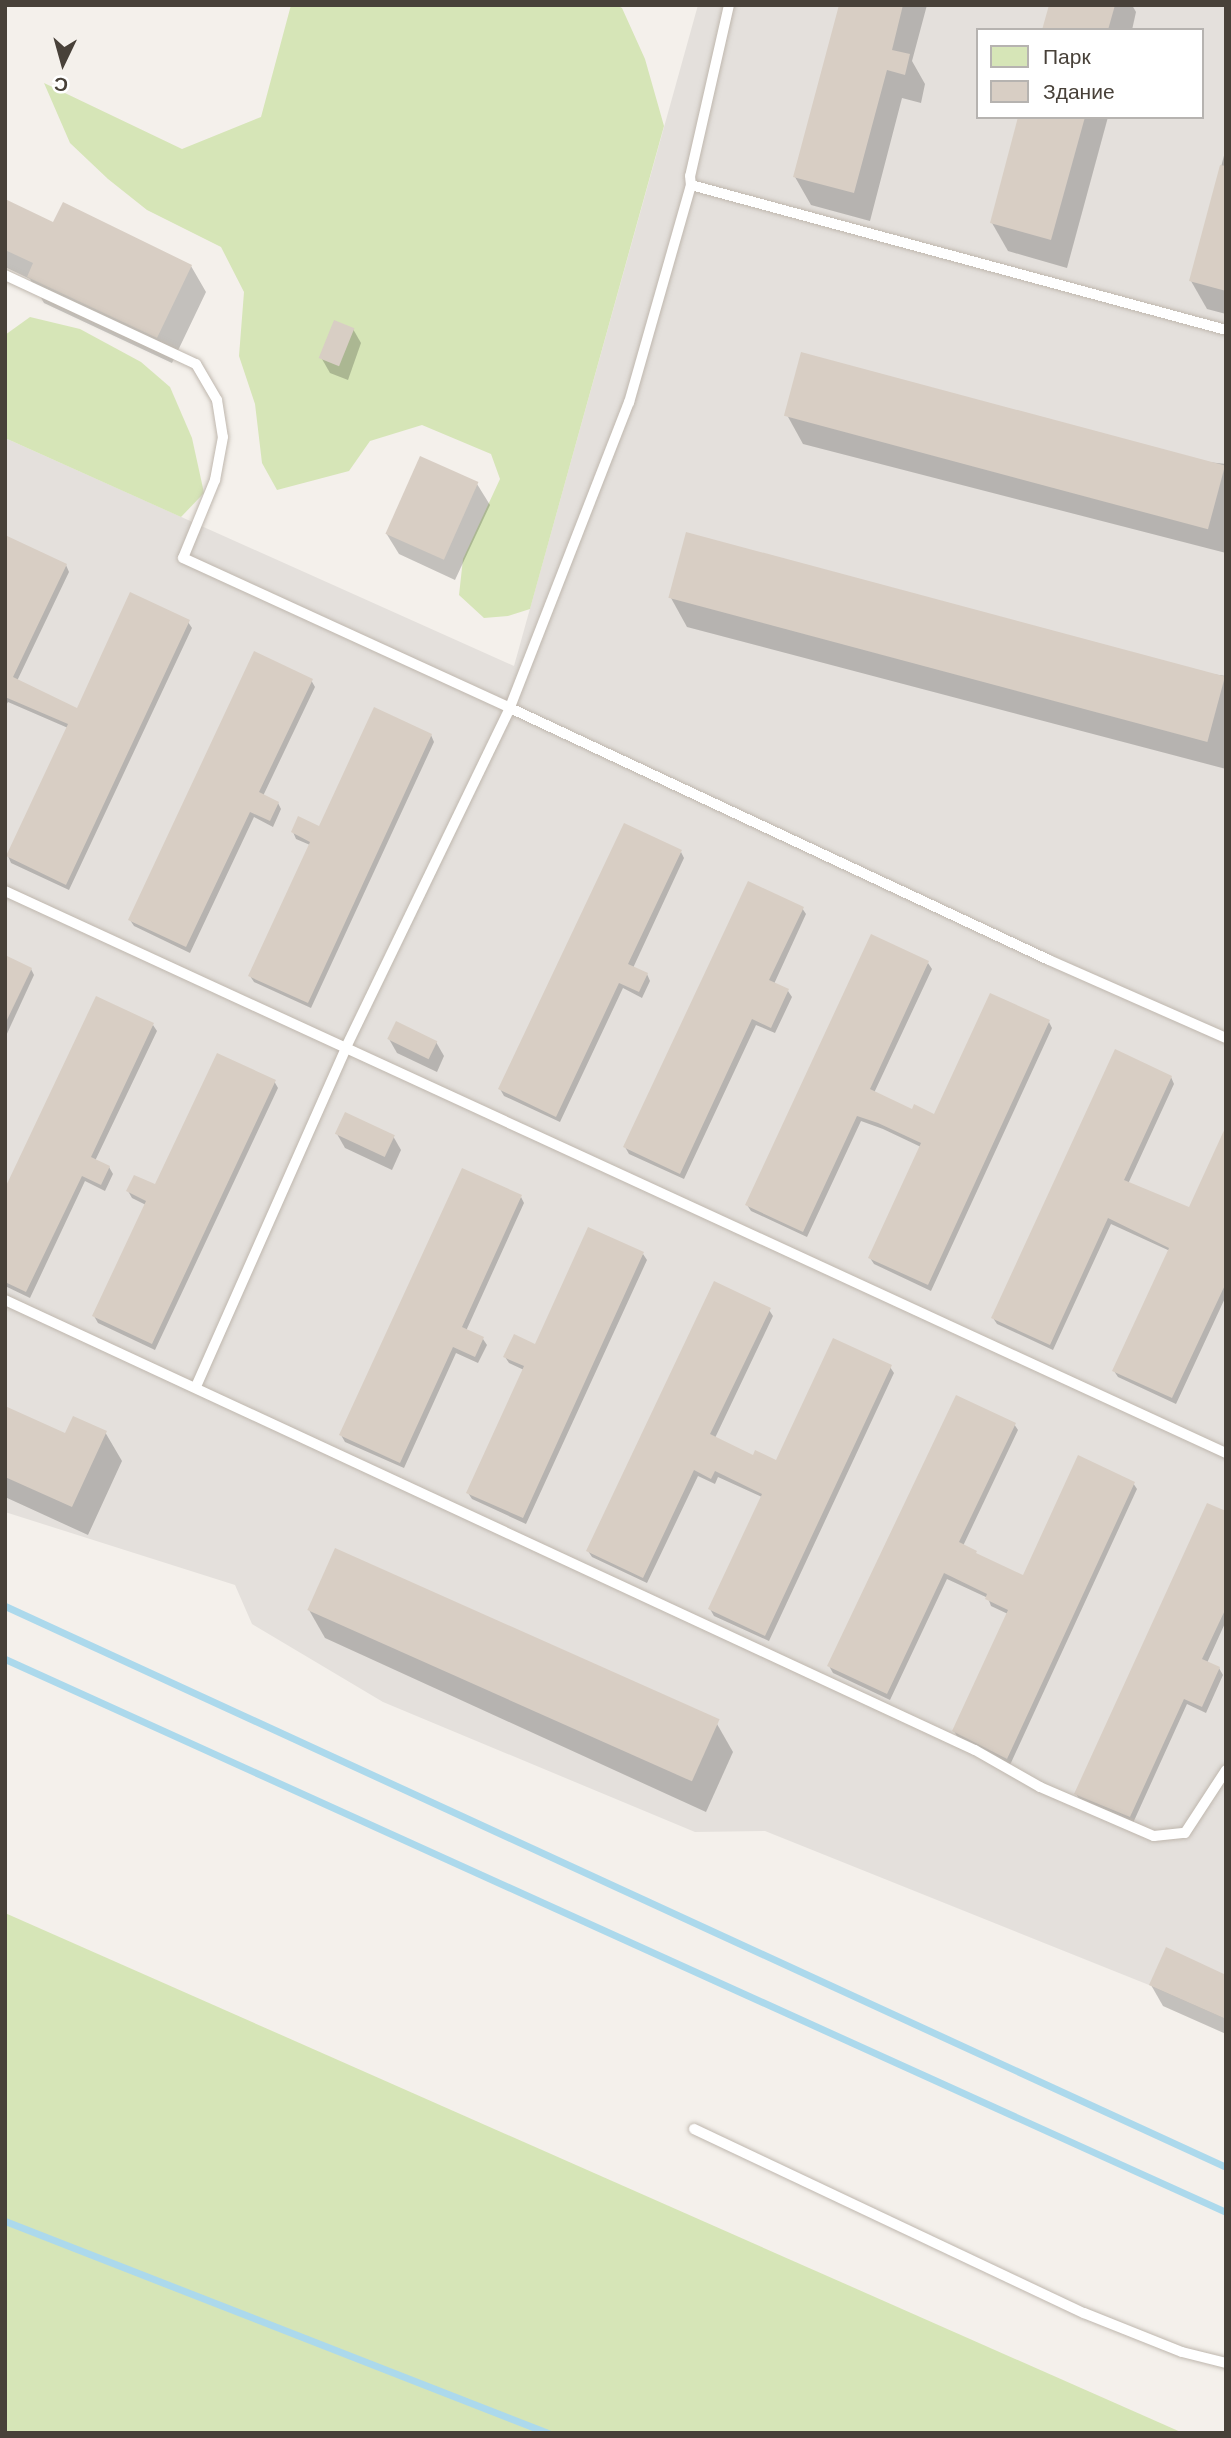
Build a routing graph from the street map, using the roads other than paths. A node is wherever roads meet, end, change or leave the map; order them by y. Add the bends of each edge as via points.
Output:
1 (729, 5) edge
2 (691, 185) junction
3 (5, 275) edge
4 (1226, 330) edge
5 (510, 708) junction
6 (5, 891) edge
7 (1226, 1038) edge
8 (346, 1048) junction
9 (5, 1300) edge
10 (196, 1387) junction
11 (1226, 1453) edge
12 (1226, 1770) edge
13 (694, 2129) dead end
14 (1226, 2363) edge

1 - 2 lane
2 - 4 lane
2 - 5 lane via 629,402
3 - 5 lane via 196,364 217,400 223,437 215,480 183,558
5 - 7 lane
5 - 8 lane
6 - 8 lane
8 - 10 lane
8 - 11 lane
9 - 10 lane
10 - 12 lane via 975,1750 1040,1787 1154,1836 1185,1833
13 - 14 lane via 1084,2313 1182,2352

